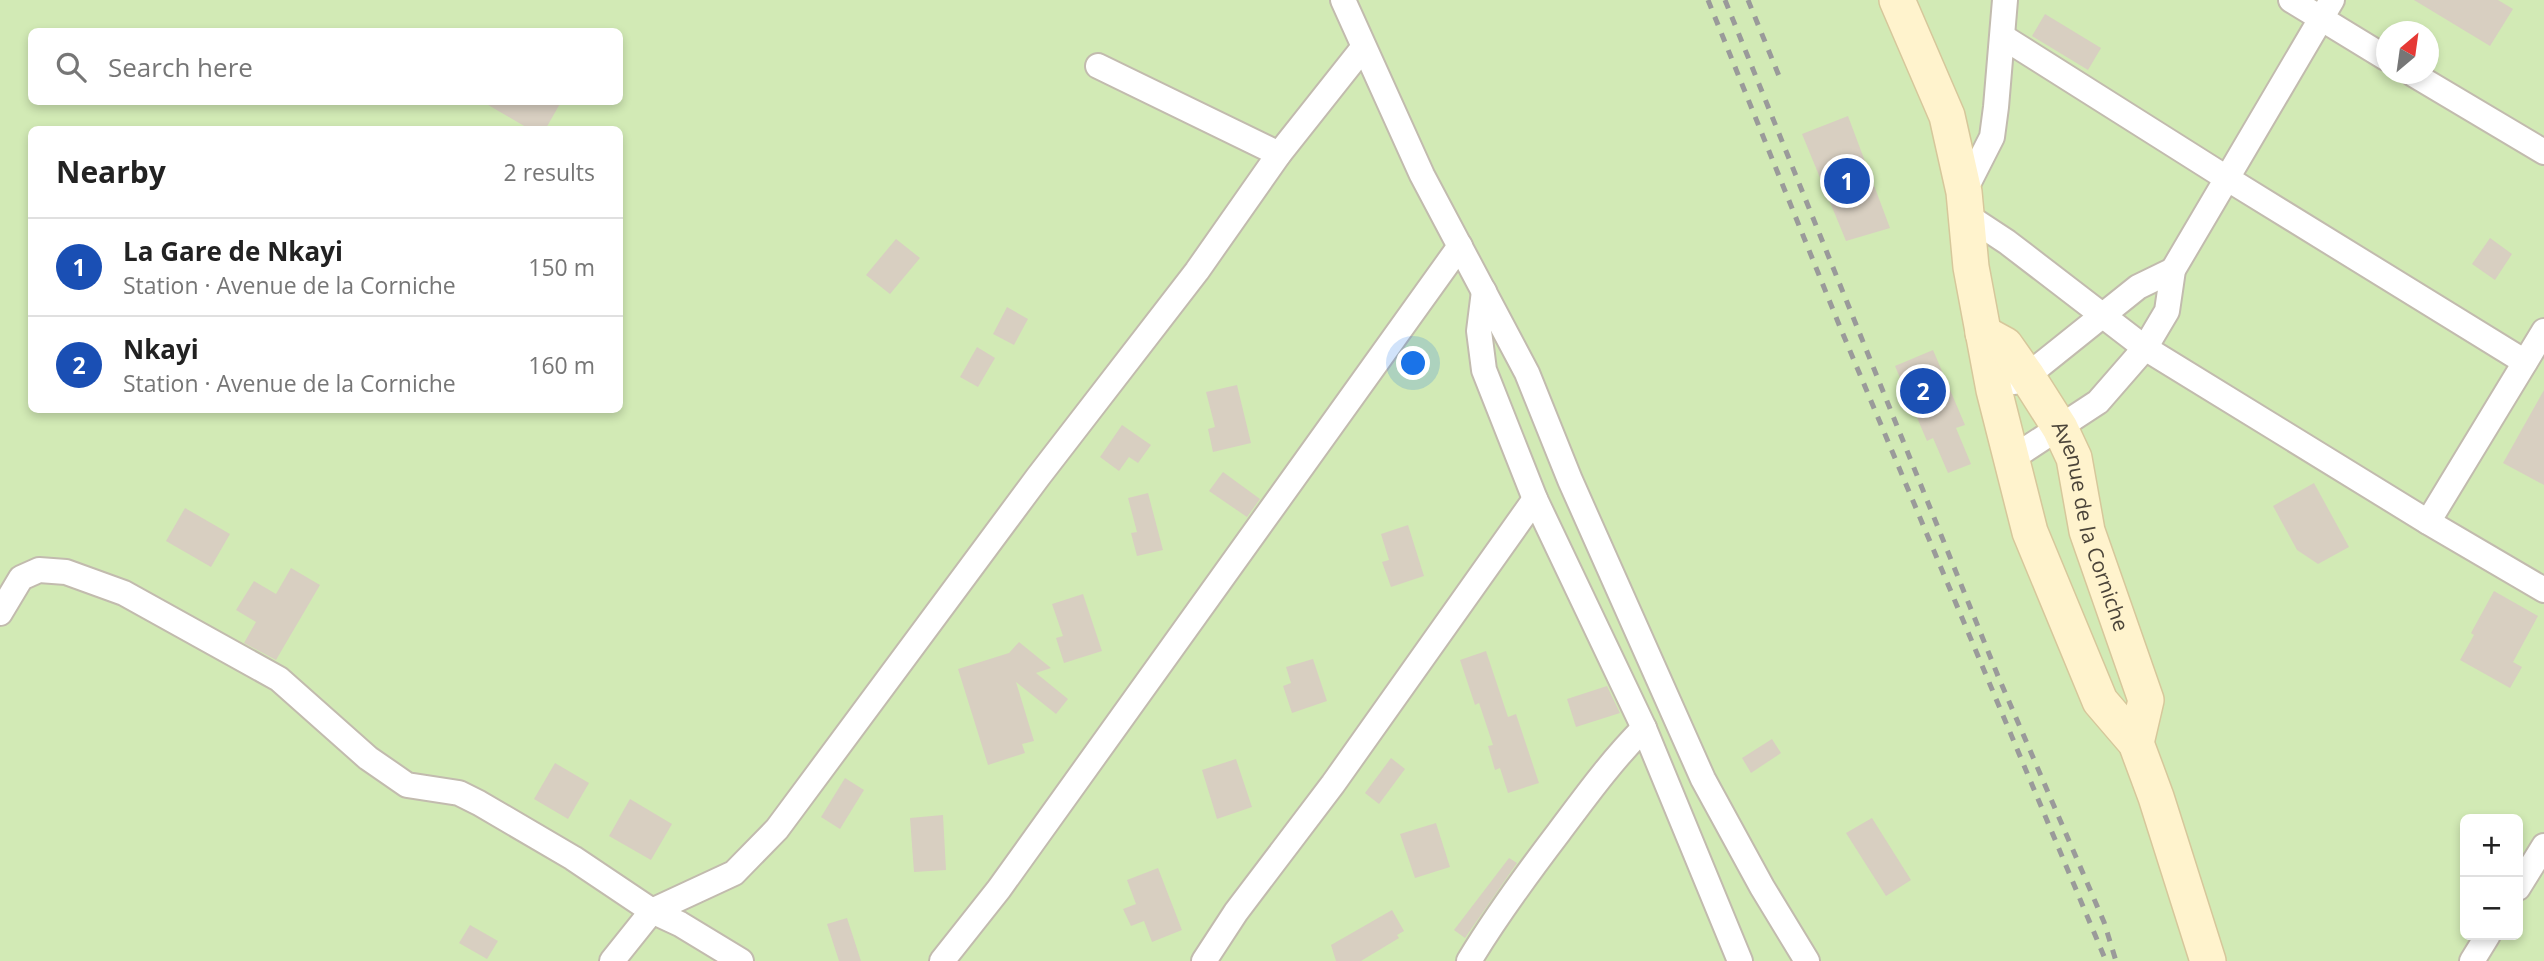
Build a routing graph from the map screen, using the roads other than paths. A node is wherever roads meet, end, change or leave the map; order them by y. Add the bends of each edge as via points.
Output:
1 (1343, 0) edge
2 (1897, 0) edge
3 (2005, 0) edge
4 (2291, 0) edge
5 (2326, 9) edge
6 (2003, 37) junction
7 (1363, 48) junction
8 (2376, 50) edge
9 (1098, 65) dead end
10 (2430, 84) edge
11 (2544, 152) edge
12 (1279, 154) junction
13 (2228, 179) junction
14 (1965, 203) junction
15 (1460, 246) junction
16 (2172, 270) junction
17 (1484, 291) junction
18 (2102, 315) junction
19 (2544, 331) edge
20 (1983, 333) junction
21 (2145, 348) junction
22 (2525, 362) junction
23 (2027, 376) junction
24 (1994, 390) junction
25 (2060, 428) junction
26 (2011, 459) junction
27 (1535, 499) junction
28 (2428, 522) junction
29 (2544, 590) edge
30 (0, 613) edge
31 (1644, 728) junction
32 (2136, 743) junction
33 (2544, 846) edge
34 (2523, 880) edge
35 (652, 911) junction
36 (2485, 940) edge
37 (612, 961) edge
38 (741, 961) edge
39 (942, 961) edge
40 (1204, 961) edge
41 (1469, 961) edge
42 (1740, 961) edge
43 (1807, 961) edge
44 (2208, 961) edge
45 (2472, 961) edge

1 - 7 street
2 - 14 street via 1947,116
3 - 6 street
4 - 5 street
5 - 8 street
5 - 13 street
6 - 13 street
6 - 14 street via 1992,137
7 - 12 street
7 - 15 street
9 - 12 street
10 - 11 street
12 - 35 street via 1197,271 777,829 734,873
13 - 16 street
13 - 22 street
14 - 18 street via 2007,242
14 - 20 street
15 - 17 street
15 - 39 street via 999,889
16 - 18 street via 2138,287
16 - 21 street via 2168,311
17 - 27 street via 1479,331 1484,370
17 - 43 street via 1527,373 1703,779
18 - 21 street
18 - 23 street
19 - 22 street
20 - 23 street, Avenue de la Corniche via 2005,345
20 - 24 street
21 - 25 street via 2098,402
21 - 28 street
22 - 28 street
23 - 24 street
23 - 25 street, Avenue de la Corniche
24 - 26 street
25 - 26 street
25 - 32 street, Avenue de la Corniche via 2074,458 2087,531 2146,700
26 - 32 street via 2030,532 2100,701
27 - 31 street
27 - 40 street
28 - 29 street
30 - 35 street via 21,578 38,569 66,572 124,593 279,679 368,758 407,785 459,793 479,803
31 - 41 street via 1586,795
31 - 42 street
32 - 44 street
33 - 34 street
35 - 37 street
35 - 38 street
36 - 45 street

